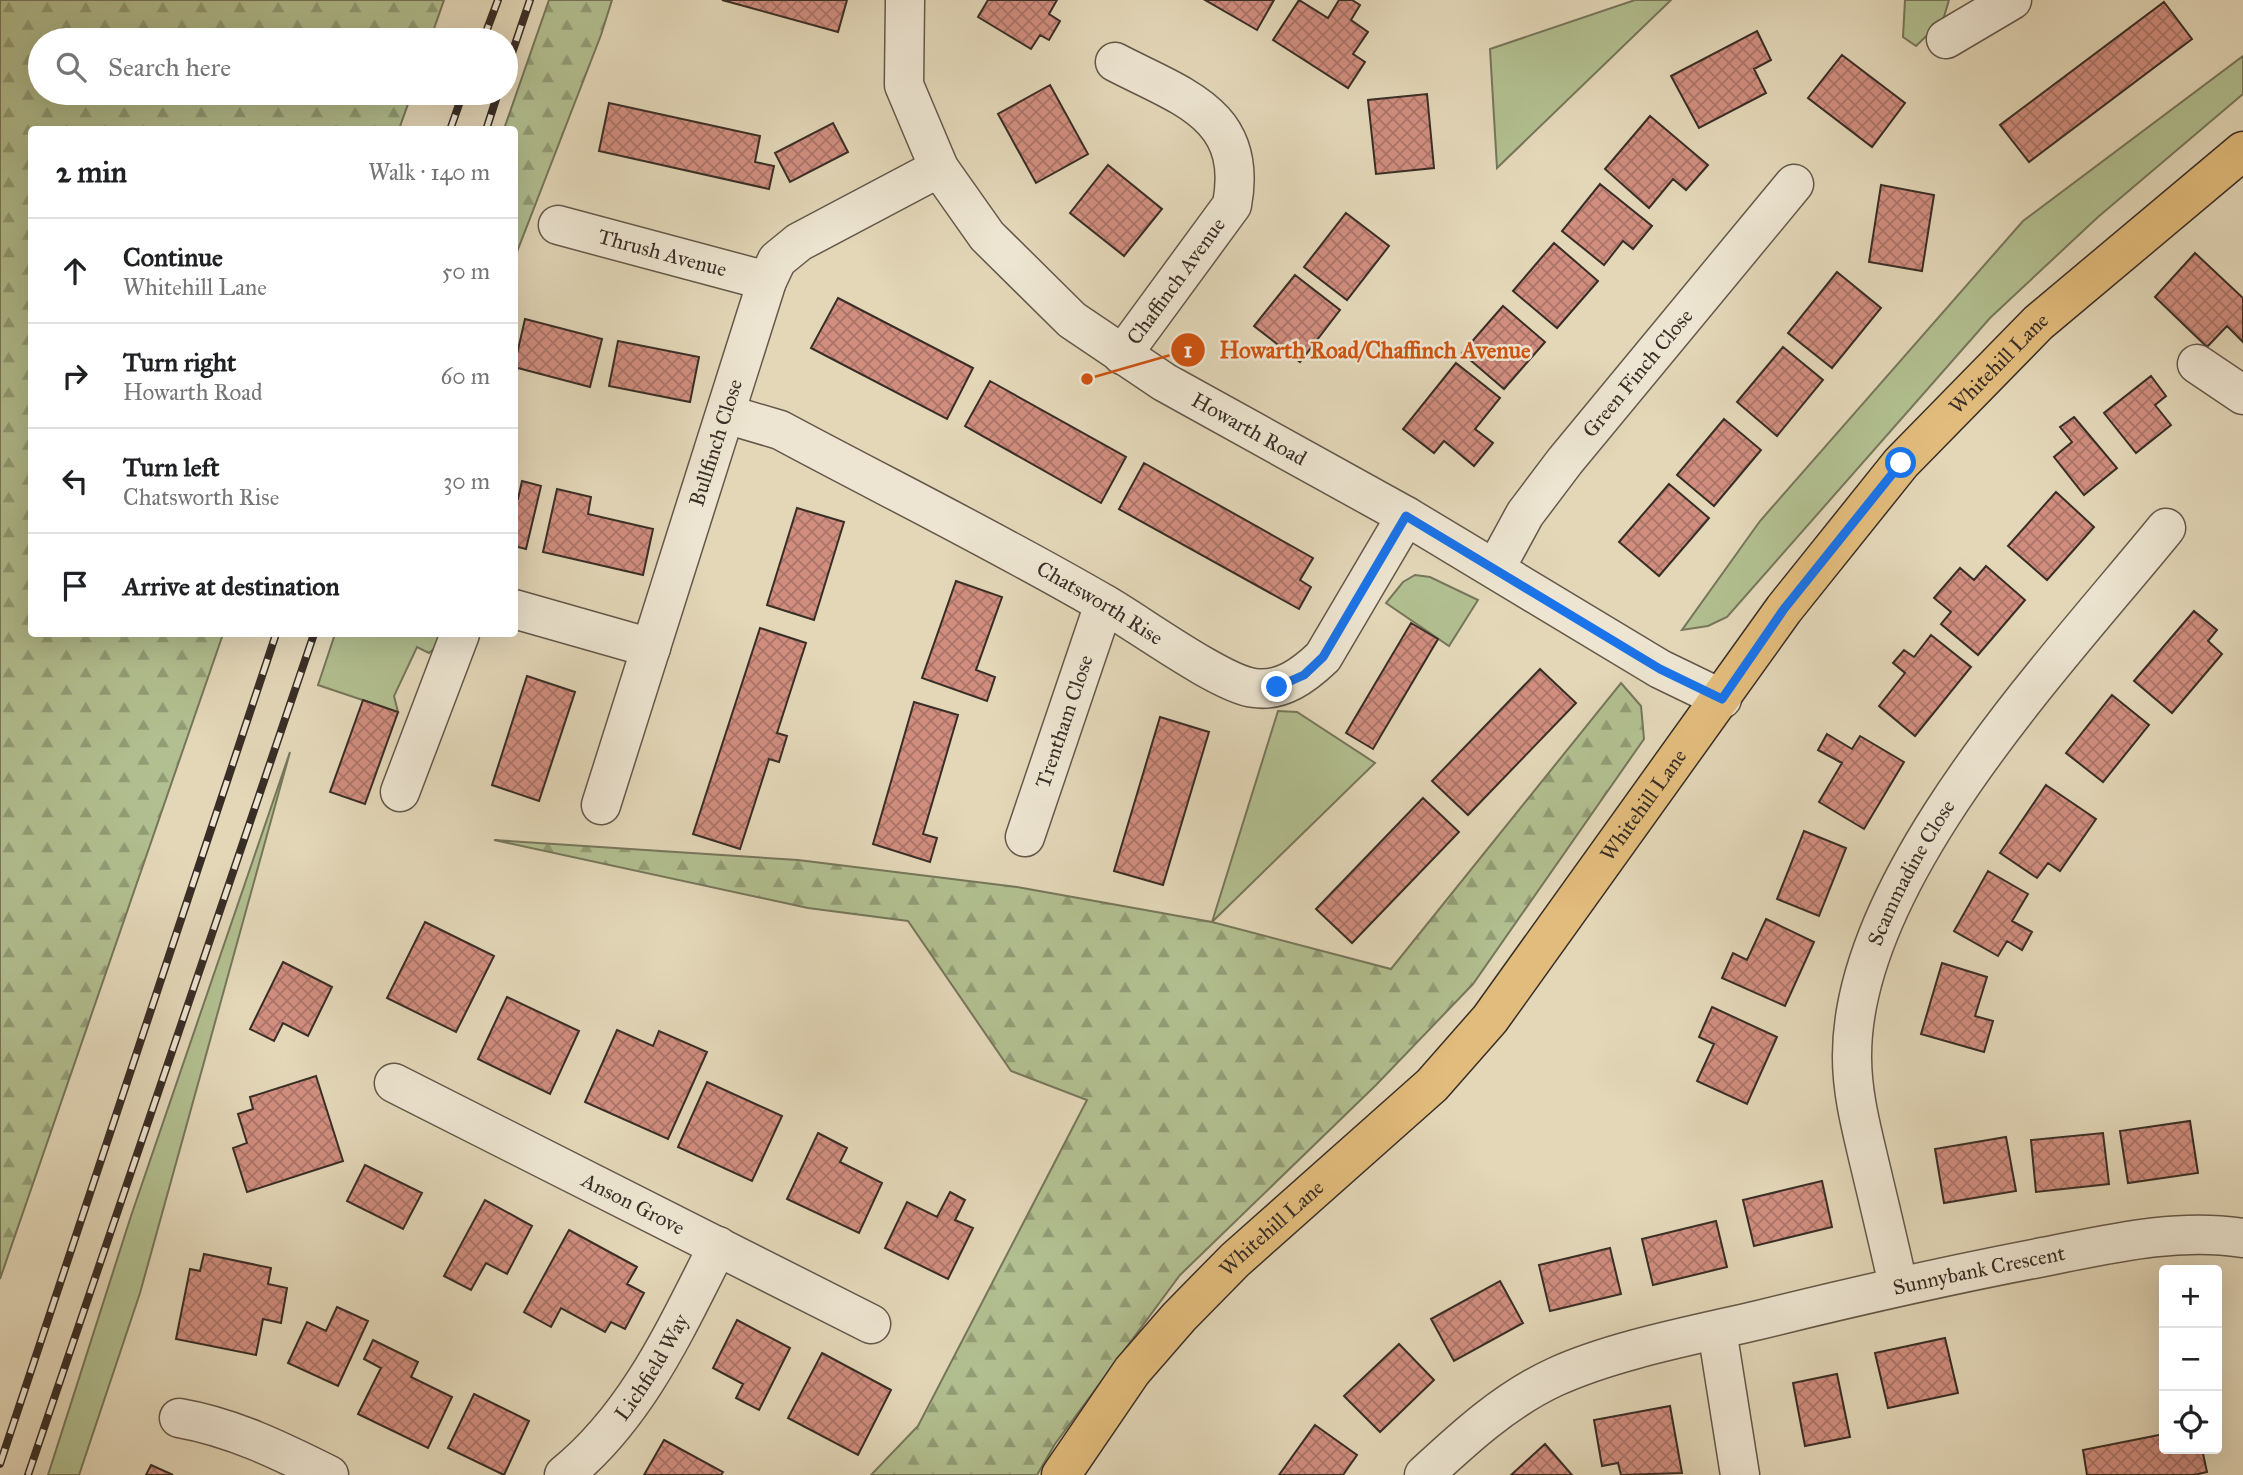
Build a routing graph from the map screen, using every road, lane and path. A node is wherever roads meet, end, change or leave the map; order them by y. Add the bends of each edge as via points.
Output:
1 (905, 0) edge
2 (2011, 0) edge
3 (1946, 39) dead end
4 (1115, 62) dead end
5 (2243, 151) edge
6 (939, 168) junction
7 (1794, 184) dead end
8 (558, 225) dead end
9 (767, 281) junction
10 (1122, 355) junction
11 (2197, 364) dead end
12 (2243, 395) edge
13 (726, 414) junction
14 (1406, 516) junction
15 (2166, 528) dead end
16 (1496, 569) junction
17 (1104, 604) junction
18 (518, 610) edge
19 (459, 637) edge
20 (651, 648) junction
21 (1722, 699) junction
22 (400, 792) dead end
23 (601, 805) dead end
24 (1025, 837) dead end
25 (394, 1083) dead end
26 (2243, 1238) edge
27 (718, 1246) junction
28 (1898, 1285) junction
29 (871, 1324) dead end
30 (1717, 1330) junction
31 (179, 1418) dead end
32 (329, 1475) edge
33 (564, 1475) edge
34 (1061, 1475) edge
35 (1424, 1475) edge
36 (1740, 1475) edge

1 - 6 street, Howarth Road via 904,85
2 - 3 street
4 - 10 street, Chaffinch Avenue via 1202,107 1223,132 1234,157 1237,181 1232,205
5 - 21 main road, Whitehill Lane via 2038,323 1954,406 1854,520 1784,609
6 - 9 street, Bullfinch Close via 799,242 777,260
6 - 10 street, Howarth Road via 987,236 1032,284
7 - 16 street, Green Finch Close via 1565,461 1525,514
8 - 9 street, Thrush Avenue
9 - 13 street, Bullfinch Close
10 - 14 street, Howarth Road
11 - 12 street
13 - 17 street, Chatsworth Rise via 779,430
13 - 20 street, Bullfinch Close
14 - 16 street, Howarth Road
14 - 17 street, Chatsworth Rise via 1323,657 1304,675 1277,687 1253,688 1229,679
15 - 28 street, Scammadine Close via 2007,724 1943,812 1905,878 1865,968 1852,1058 1856,1102
16 - 21 street, Howarth Road via 1660,669
17 - 24 street, Trentham Close
18 - 20 street
19 - 22 street
20 - 23 street, Bullfinch Close
21 - 34 main road, Whitehill Lane via 1490,1019 1424,1093 1236,1259 1179,1317 1132,1371
25 - 27 street, Anson Grove
26 - 28 street, Sunnybank Crescent via 2174,1235 2108,1259
27 - 29 street, Anson Grove
27 - 33 street, Lichfield Way via 644,1387 609,1431
28 - 30 street, Sunnybank Crescent
30 - 35 street, Sunnybank Crescent via 1557,1376 1521,1395
30 - 36 street
31 - 32 street via 247,1437

